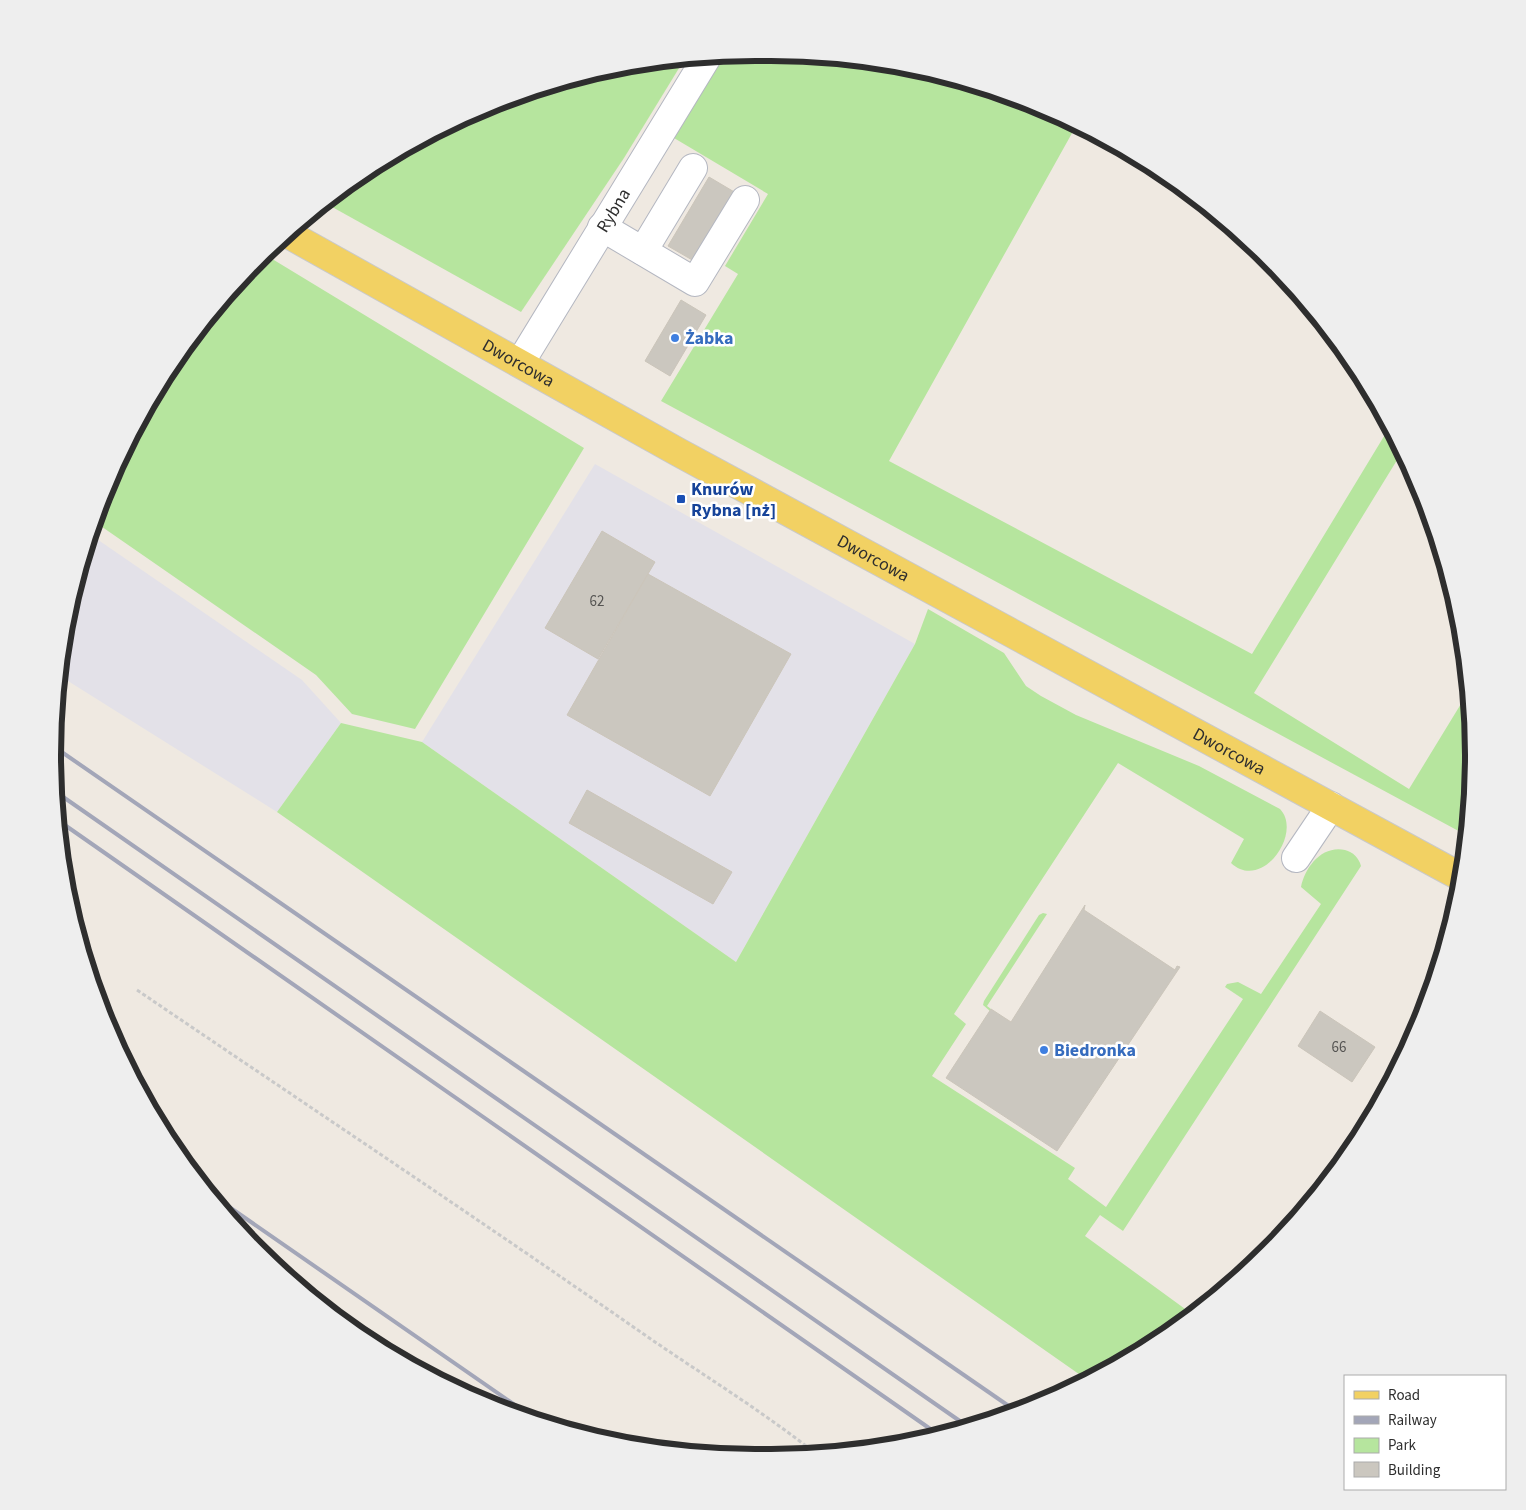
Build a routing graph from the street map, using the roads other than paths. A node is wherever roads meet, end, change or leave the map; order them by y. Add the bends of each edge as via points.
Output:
1 (703, 64) edge
2 (694, 168) dead end
3 (745, 200) dead end
4 (602, 227) junction
5 (294, 237) edge
6 (643, 251) junction
7 (520, 363) junction
8 (1331, 806) junction
9 (1296, 858) dead end
10 (1454, 873) edge

1 - 4 street, Rybna
2 - 6 street
3 - 6 street via 695,282
4 - 6 street
4 - 7 street, Rybna
5 - 7 main road, Dworcowa
7 - 8 main road, Dworcowa
8 - 9 street
8 - 10 main road, Dworcowa

